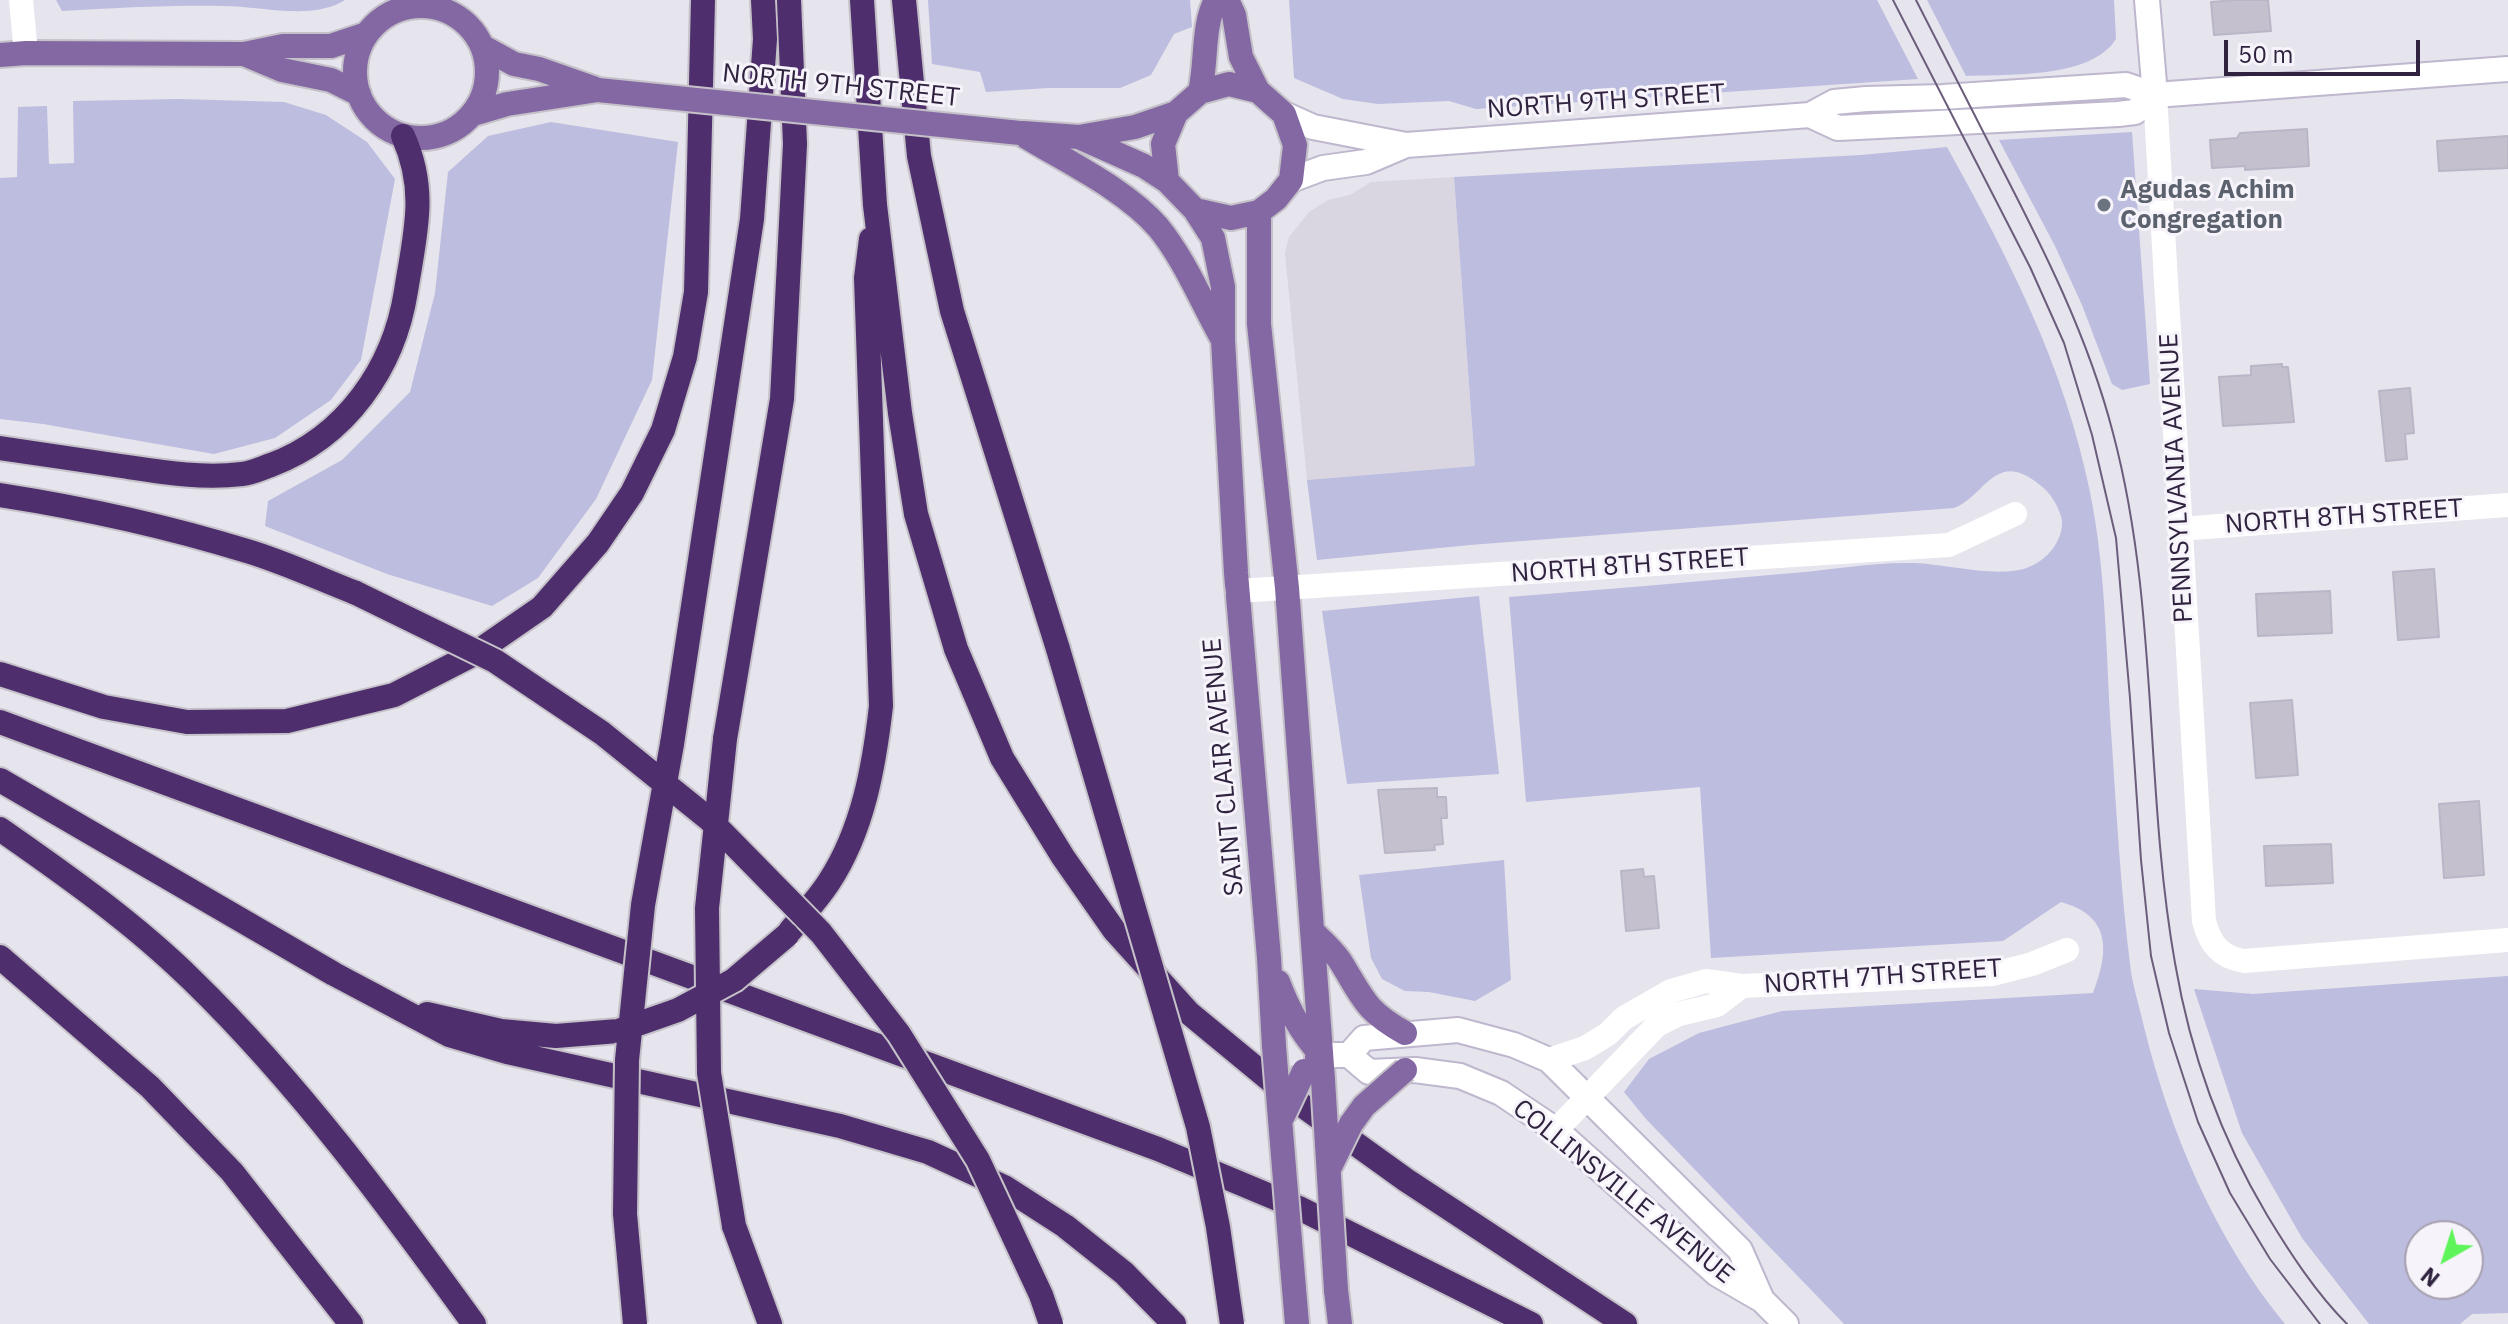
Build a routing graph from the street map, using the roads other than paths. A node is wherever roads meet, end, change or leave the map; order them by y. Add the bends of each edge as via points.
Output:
1 (21, 0) edge
2 (703, 0) edge
3 (763, 0) edge
4 (789, 0) edge
5 (862, 0) edge
6 (904, 0) edge
7 (1216, 0) edge
8 (1227, 0) edge
9 (2147, 0) edge
10 (401, 5) edge
11 (455, 8) edge
12 (367, 34) junction
13 (483, 47) junction
14 (26, 53) junction
15 (244, 54) junction
16 (0, 55) edge
17 (2508, 69) edge
18 (598, 90) junction
19 (1258, 91) junction
20 (1200, 92) junction
21 (359, 94) junction
22 (2155, 95) junction
23 (1176, 113) junction
24 (473, 114) junction
25 (1284, 114) junction
26 (1020, 133) junction
27 (403, 136) junction
28 (1079, 137) junction
29 (1406, 145) junction
30 (1291, 180) junction
31 (1167, 181) junction
32 (875, 205) junction
33 (1195, 210) junction
34 (1259, 212) junction
35 (1223, 340) junction
36 (0, 448) edge
37 (0, 495) edge
38 (2508, 505) edge
39 (2015, 514) dead end
40 (2179, 529) junction
41 (1287, 588) junction
42 (1237, 591) junction
43 (0, 674) edge
44 (0, 722) edge
45 (0, 780) edge
46 (0, 829) edge
47 (1312, 931) junction
48 (2508, 940) edge
49 (2067, 950) dead end
50 (0, 957) edge
51 (1269, 958) junction
52 (1742, 986) junction
53 (397, 1007) junction
54 (1405, 1033) junction
55 (1349, 1055) junction
56 (1549, 1060) junction
57 (1316, 1069) junction
58 (1405, 1070) junction
59 (1588, 1096) junction
60 (1281, 1119) junction
61 (1556, 1130) junction
62 (1328, 1169) junction
63 (1762, 1300) junction
64 (351, 1324) edge
65 (474, 1324) edge
66 (635, 1324) edge
67 (770, 1324) edge
68 (1051, 1324) edge
69 (1174, 1324) edge
70 (1232, 1324) edge
71 (1297, 1324) edge
72 (1340, 1324) edge
73 (1531, 1324) edge
74 (1625, 1324) edge
75 (1786, 1324) edge

1 - 14 street
2 - 43 highway via 696,292 685,357 663,430 632,493 598,543 542,607 474,654 394,695 287,721 187,722 104,707
3 - 66 highway, bridge via 752,219 643,905 627,1060 625,1214
4 - 67 highway, bridge via 795,144 782,399 725,739 707,908 709,1073 734,1226
5 - 32 highway
6 - 70 highway, bridge via 919,156 952,311 1198,1127
7 - 20 main road via 1209,14
8 - 19 main road via 1241,57
9 - 22 street, PENNSYLVANIA AVENUE
10 - 11 main road
10 - 12 main road
11 - 13 main road
12 - 15 main road via 331,46 283,46
12 - 21 main road via 355,63
13 - 18 main road, NORTH 9TH STREET via 514,64
13 - 24 main road via 487,86
14 - 15 main road
14 - 16 main road
15 - 21 main road via 282,70 331,80
17 - 22 street, NORTH 9TH STREET
18 - 24 main road, NORTH 9TH STREET via 498,105
18 - 26 main road, NORTH 9TH STREET, bridge
19 - 20 main road via 1229,84
19 - 25 main road
20 - 23 main road
21 - 27 main road via 376,121
22 - 29 street, NORTH 9TH STREET via 2126,85 1866,99 1834,102 1810,115
22 - 40 street, PENNSYLVANIA AVENUE
23 - 28 main road, NORTH 9TH STREET
23 - 31 main road via 1163,144
24 - 27 main road via 441,136
25 - 29 street, NORTH 9TH STREET via 1313,127
25 - 30 main road via 1295,145
26 - 28 main road, NORTH 9TH STREET
26 - 35 main road via 1118,194 1157,227
27 - 36 highway via 416,168 418,217 402,318 377,377 346,418 295,456 245,474 191,476
28 - 31 main road, NORTH 9TH STREET
29 - 30 street, NORTH 9TH STREET via 1366,162 1323,168
30 - 34 main road
31 - 33 main road
32 - 53 highway, bridge via 866,278 881,706 874,766 855,829 829,882 787,935 734,980 678,1010 618,1031 556,1036 501,1031
32 - 74 highway via 916,514 956,649 1002,758 1063,857 1114,930 1189,1013 1292,1098 1406,1180
33 - 34 main road via 1231,218
33 - 35 main road, SAINT CLAIR AVENUE via 1213,238 1221,274
34 - 41 main road via 1259,324
35 - 42 main road, SAINT CLAIR AVENUE
37 - 68 highway, bridge via 161,526 250,551 356,593 495,661 602,733 710,820 821,933 899,1034 978,1160
38 - 40 street, NORTH 8TH STREET
39 - 41 street, NORTH 8TH STREET via 1949,545
40 - 48 street, PENNSYLVANIA AVENUE via 2209,939 2220,952 2244,961
41 - 42 street, NORTH 8TH STREET
41 - 47 main road
42 - 51 main road, SAINT CLAIR AVENUE
44 - 73 highway via 1158,1149 1299,1208
45 - 53 highway
46 - 65 highway via 115,914 191,980 287,1081 378,1191
47 - 54 main road via 1341,962 1363,1002
47 - 57 main road
49 - 52 street, NORTH 7TH STREET via 1993,974
50 - 64 highway via 150,1087 232,1172
51 - 57 main road
51 - 60 main road, SAINT CLAIR AVENUE, bridge
52 - 56 street, NORTH 7TH STREET via 1706,981 1671,991 1585,1048
52 - 59 street, NORTH 7TH STREET via 1717,1005 1657,1025
53 - 69 highway via 449,1035 507,1052 840,1126 928,1152 1006,1188 1065,1226 1124,1273
54 - 55 street, COLLINSVILLE AVENUE via 1364,1038
54 - 56 street, COLLINSVILLE AVENUE via 1458,1030
55 - 57 street, COLLINSVILLE AVENUE
55 - 58 street, COLLINSVILLE AVENUE via 1369,1072
56 - 59 street, COLLINSVILLE AVENUE
57 - 60 main road, bridge
57 - 62 main road, bridge
58 - 61 street, COLLINSVILLE AVENUE via 1460,1076 1501,1093
58 - 62 main road, bridge via 1364,1106
59 - 61 street, NORTH 7TH STREET
59 - 63 street, COLLINSVILLE AVENUE via 1740,1250
60 - 71 main road, SAINT CLAIR AVENUE, bridge
61 - 63 street, COLLINSVILLE AVENUE via 1717,1274
62 - 72 main road, bridge
63 - 75 street, COLLINSVILLE AVENUE

